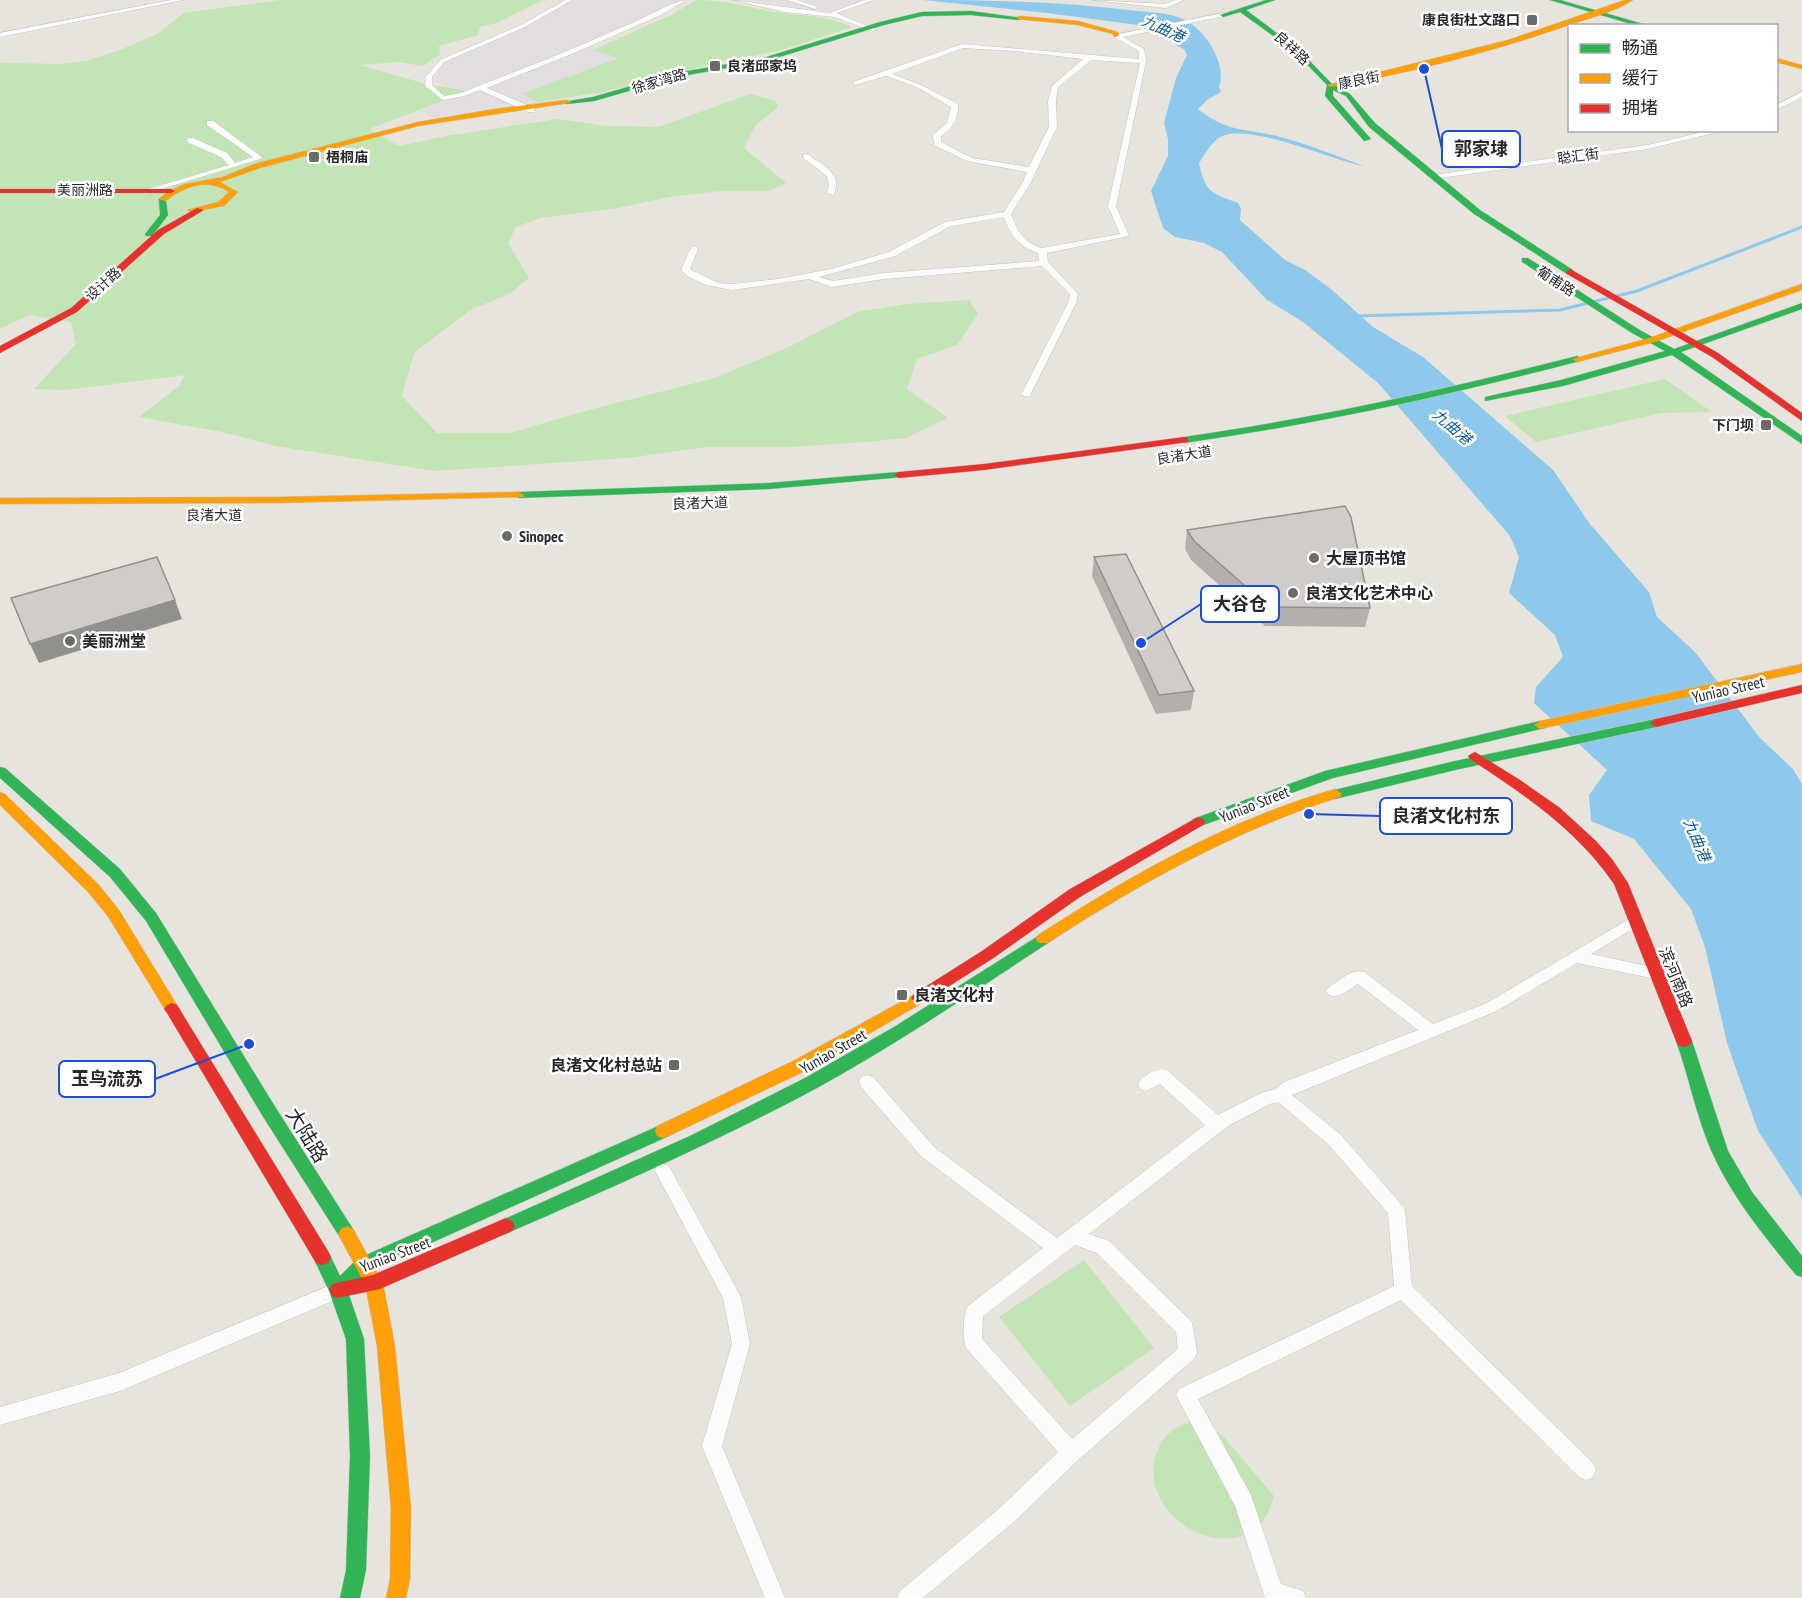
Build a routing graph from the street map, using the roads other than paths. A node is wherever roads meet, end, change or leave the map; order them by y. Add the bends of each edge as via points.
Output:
1 (180, 0) edge
2 (569, 0) edge
3 (683, 0) edge
4 (736, 0) edge
5 (790, 0) edge
6 (871, 0) edge
7 (1095, 0) edge
8 (1181, 0) edge
9 (1272, 0) edge
10 (1552, 0) edge
11 (1630, 0) edge
12 (1603, 6) edge
13 (1585, 9) junction
14 (1242, 10) junction
15 (835, 14) junction
16 (1223, 15) joint
17 (1643, 24) edge
18 (871, 29) junction
19 (0, 34) edge
20 (1116, 36) junction
21 (1089, 58) junction
22 (1143, 61) junction
23 (1778, 61) edge
24 (1802, 67) edge
25 (886, 74) junction
26 (855, 83) dead end
27 (481, 88) junction
28 (1330, 90) junction
29 (1802, 94) edge
30 (1778, 107) edge
31 (528, 109) junction
32 (210, 123) dead end
33 (1714, 132) edge
34 (190, 140) dead end
35 (1374, 145) dead end
36 (806, 156) dead end
37 (234, 166) junction
38 (1031, 170) junction
39 (1433, 177) junction
40 (201, 183) junction
41 (227, 186) junction
42 (0, 191) edge
43 (148, 192) junction
44 (831, 193) dead end
45 (1432, 194) dead end
46 (0, 195) edge
47 (165, 199) junction
48 (200, 210) junction
49 (1007, 214) junction
50 (694, 249) dead end
51 (1042, 251) junction
52 (1044, 263) junction
53 (810, 276) junction
54 (1802, 287) edge
55 (1802, 306) edge
56 (1674, 333) junction
57 (1652, 340) junction
58 (0, 343) edge
59 (1696, 345) junction
60 (0, 350) edge
61 (1673, 352) junction
62 (1026, 395) dead end
63 (1473, 402) dead end
64 (1802, 418) edge
65 (1802, 441) edge
66 (1053, 472) dead end
67 (768, 500) dead end
68 (0, 501) edge
69 (529, 509) dead end
70 (484, 510) dead end
71 (1802, 668) edge
72 (1802, 689) edge
73 (1463, 742) junction
74 (1478, 759) junction
75 (0, 771) edge
76 (0, 797) edge
77 (1634, 921) junction
78 (1575, 957) junction
79 (1656, 973) junction
80 (1334, 991) dead end
81 (1431, 1032) junction
82 (867, 1082) dead end
83 (1146, 1084) dead end
84 (1281, 1095) junction
85 (1217, 1125) junction
86 (663, 1171) dead end
87 (1072, 1236) junction
88 (1057, 1248) junction
89 (363, 1265) junction
90 (1802, 1269) edge
91 (374, 1283) junction
92 (338, 1290) junction
93 (1403, 1290) junction
94 (0, 1416) edge
95 (1071, 1453) junction
96 (1586, 1470) dead end
97 (350, 1598) edge
98 (396, 1598) edge
99 (775, 1598) edge
100 (907, 1598) edge
101 (1296, 1598) edge

1 - 19 street
2 - 27 street via 523,26 442,60 427,81 431,90 443,98
3 - 27 street via 570,53
4 - 15 street via 784,10
5 - 15 street
6 - 15 street
7 - 8 street via 1166,6
9 - 14 main road
10 - 13 main road
11 - 12 main road, 康良街
12 - 13 main road
12 - 17 main road
12 - 28 main road, 康良街 via 1498,46
13 - 28 main road, 康良街 via 1516,33 1351,76
14 - 16 main road
14 - 28 main road, 良祥路 via 1295,49
15 - 18 street
16 - 20 street
18 - 20 main road, 徐家湾路 via 922,17 971,15 1067,24
18 - 31 main road, 徐家湾路 via 773,66 695,75 618,98
20 - 22 street, 徐家湾路 via 1142,50
21 - 22 street
21 - 25 street via 962,46
21 - 38 street via 1055,86 1053,127
22 - 51 street via 1112,206 1125,236
23 - 24 main road
25 - 26 street
25 - 38 street via 955,106 954,117 945,131 937,135 936,143 948,152 959,158
27 - 31 street
28 - 35 main road
28 - 39 main road, 葡甫路 via 1348,95 1372,125
29 - 30 street
31 - 40 main road, 徐家湾路 via 399,128
31 - 41 main road, 徐家湾路 via 390,135 286,163
32 - 37 street via 259,158
33 - 39 street, 聪汇街 via 1648,147
34 - 37 street via 224,155
36 - 44 street via 833,176
37 - 43 street
38 - 49 street
39 - 56 main road, 葡甫路 via 1477,212 1571,273
40 - 41 main road
40 - 47 main road, 徐家湾路
41 - 48 main road via 234,192 228,200
42 - 43 main road, 美丽洲路
43 - 47 main road, 美丽洲路
45 - 57 main road, 葡甫路 via 1551,279
46 - 47 main road, 美丽洲路 via 143,195
47 - 48 main road via 177,210
47 - 58 main road, 设计路 via 164,215 138,245 53,311
48 - 60 main road, 设计路 via 161,232 74,310
49 - 51 street via 1013,233 1033,249
49 - 53 street via 948,224 893,254
50 - 53 street via 685,270 694,278 719,287
51 - 52 street
52 - 53 street via 832,284
52 - 62 street via 1074,294
54 - 56 main road, 良渚大道
55 - 59 main road
56 - 57 main road, 良渚大道
56 - 59 main road, 葡甫路
57 - 61 main road, 葡甫路
57 - 68 main road, 良渚大道 via 1476,386 1239,433 951,470 769,486 496,496
59 - 61 main road
59 - 64 main road, 葡甫路
61 - 63 main road via 1563,383
61 - 65 main road, 葡甫路
66 - 67 main road
69 - 70 main road
71 - 73 main road, Yuniao Street
72 - 74 main road, Yuniao Street via 1545,748
73 - 74 main road, 滨河南路
73 - 89 main road, Yuniao Street via 1330,774 1202,820 1075,893 910,1004 799,1066
74 - 77 main road, 滨河南路 via 1545,802 1607,861 1621,883
74 - 91 main road, Yuniao Street via 1296,805 1227,832 1117,890 908,1027 811,1083 657,1160
75 - 89 main road, 大陆路 via 115,873 151,917
76 - 92 main road via 94,889 114,914 318,1249
77 - 78 street
77 - 79 main road, 滨河南路
78 - 79 street
78 - 81 street via 1492,1007
79 - 90 main road, 滨河南路 via 1686,1047 1720,1151 1780,1243
80 - 81 street via 1359,976
81 - 84 street via 1290,1087
82 - 88 street via 928,1152
83 - 85 street via 1161,1075
84 - 85 street via 1267,1098
84 - 93 street via 1335,1140 1396,1210
85 - 87 street
86 - 99 street via 732,1297 741,1344 712,1446
87 - 88 street
87 - 95 street via 1103,1247 1185,1328 1188,1352
88 - 95 street via 974,1312 973,1342
89 - 91 main road, 大陆路
89 - 92 main road, Yuniao Street
91 - 92 main road, Yuniao Street
91 - 98 main road, 大陆路 via 386,1346 401,1508
92 - 94 street via 120,1382
92 - 97 main road via 355,1339 360,1456 356,1570
93 - 96 street
93 - 101 street via 1186,1395 1244,1502 1273,1592
95 - 100 street via 1008,1514

